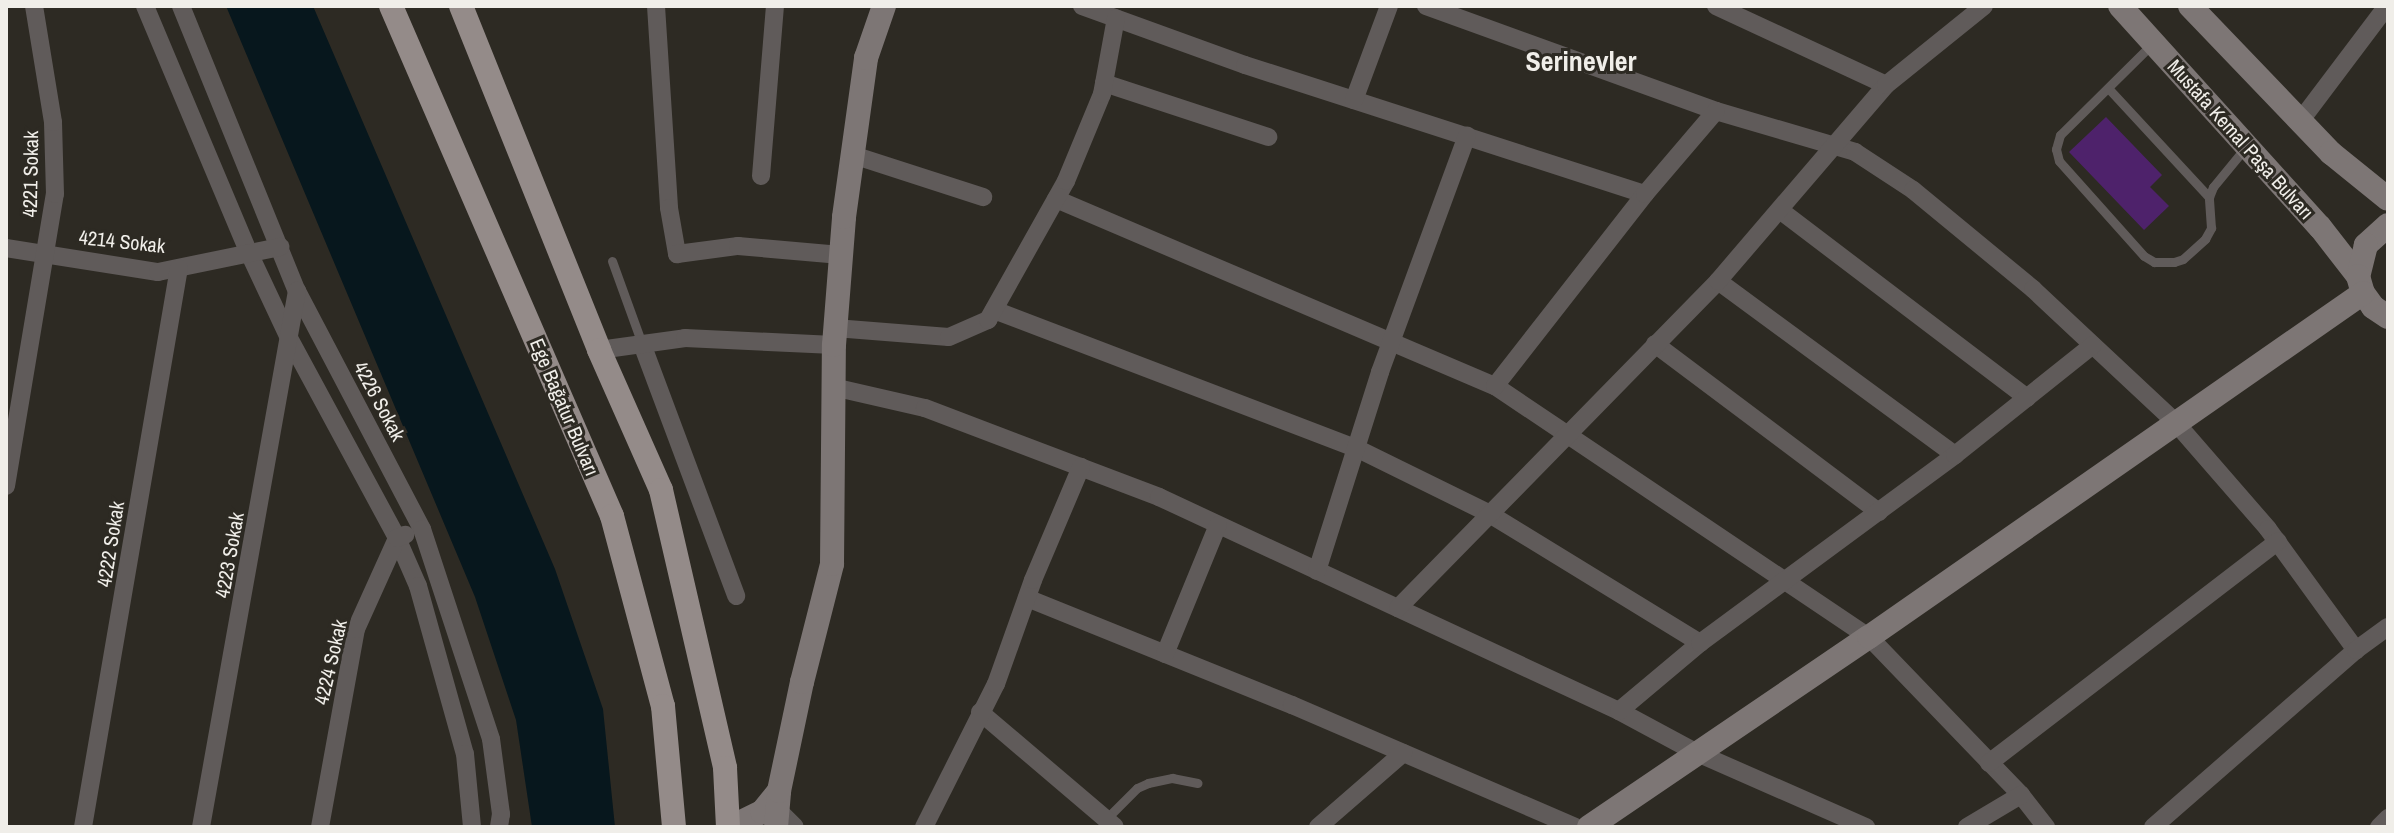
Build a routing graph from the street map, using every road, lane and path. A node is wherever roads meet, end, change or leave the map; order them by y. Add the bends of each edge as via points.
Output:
1 (34, 6) edge
2 (145, 6) edge
3 (181, 6) edge
4 (391, 6) edge
5 (461, 6) edge
6 (656, 6) edge
7 (775, 6) edge
8 (884, 6) edge
9 (1082, 6) edge
10 (1389, 6) edge
11 (1426, 6) edge
12 (1716, 6) edge
13 (1984, 6) edge
14 (2120, 6) edge
15 (2190, 6) edge
16 (2387, 6) edge
17 (1116, 18) junction
18 (2154, 42) junction
19 (1104, 83) junction
20 (1886, 85) junction
21 (2108, 88) junction
22 (1354, 100) junction
23 (1716, 111) junction
24 (2301, 120) junction
25 (1467, 136) junction
26 (1268, 137) dead end
27 (1837, 146) junction
28 (2248, 146) junction
29 (853, 155) junction
30 (761, 176) dead end
31 (1645, 194) junction
32 (983, 197) dead end
33 (2209, 197) junction
34 (1056, 199) junction
35 (2388, 199) edge
36 (1781, 211) junction
37 (2388, 225) edge
38 (280, 247) junction
39 (6, 248) edge
40 (249, 253) junction
41 (47, 254) junction
42 (841, 255) junction
43 (612, 261) dead end
44 (179, 268) junction
45 (1718, 281) junction
46 (2361, 284) junction
47 (297, 291) junction
48 (994, 310) junction
49 (2388, 317) edge
50 (834, 336) junction
51 (289, 338) junction
52 (642, 344) junction
53 (1391, 344) junction
54 (1655, 344) junction
55 (2093, 345) junction
56 (599, 350) junction
57 (1495, 386) junction
58 (833, 387) junction
59 (2027, 398) junction
60 (2176, 423) junction
61 (1567, 434) junction
62 (1356, 448) junction
63 (1955, 455) junction
64 (1081, 467) junction
65 (6, 486) edge
66 (1879, 512) junction
67 (1488, 513) junction
68 (1218, 525) junction
69 (422, 529) junction
70 (397, 538) junction
71 (2278, 541) junction
72 (1317, 571) junction
73 (1784, 583) junction
74 (736, 596) dead end
75 (1027, 598) junction
76 (1398, 608) junction
77 (2388, 627) edge
78 (1869, 637) junction
79 (1700, 643) junction
80 (2356, 650) junction
81 (1165, 654) junction
82 (1619, 711) junction
83 (980, 712) junction
84 (1695, 752) junction
85 (1403, 753) junction
86 (1989, 763) junction
87 (1198, 783) dead end
88 (2021, 795) junction
89 (777, 809) edge
90 (2388, 818) edge
91 (1111, 823) edge
92 (86, 826) edge
93 (201, 827) edge
94 (320, 827) edge
95 (472, 827) edge
96 (499, 827) edge
97 (674, 827) edge
98 (730, 827) edge
99 (795, 827) edge
100 (924, 827) edge
101 (1318, 827) edge
102 (1575, 827) edge
103 (1589, 827) edge
104 (1866, 827) edge
105 (1967, 827) edge
106 (2046, 827) edge
107 (2153, 827) edge
108 (2379, 827) edge

1 - 41 street, 4221 Sokak via 53,122 55,194
2 - 40 street
3 - 38 street, 4226 Sokak
4 - 97 main road, Ege Bağatur Bulvarı via 612,516 663,706
5 - 56 main road
6 - 42 street via 669,208 677,254 738,246
7 - 30 street
8 - 29 main road via 866,58
9 - 17 street
10 - 22 street
11 - 23 street
12 - 20 street
13 - 20 street
14 - 18 main road, Mustafa Kemal Paşa Bulvarı
15 - 24 main road
16 - 24 street
17 - 19 street
17 - 22 street
18 - 21 lane
18 - 28 main road, Mustafa Kemal Paşa Bulvarı
19 - 26 street
19 - 34 street
20 - 27 street
21 - 33 lane
21 - 33 lane via 2060,135 2057,156 2144,256 2165,264 2183,259 2211,228
22 - 25 street
23 - 27 street
23 - 31 street
24 - 35 main road via 2331,153
25 - 31 street
25 - 53 street
27 - 36 street
27 - 55 street via 1913,190
28 - 33 lane via 2218,177
28 - 46 main road, Mustafa Kemal Paşa Bulvarı
29 - 32 street
29 - 42 main road
31 - 57 street
34 - 48 street
34 - 53 street
36 - 45 street
36 - 59 street
37 - 46 main road via 2366,245
38 - 40 street, 4214 Sokak
38 - 47 street, 4226 Sokak
39 - 41 street, 4214 Sokak
40 - 44 street, 4214 Sokak
40 - 51 street
41 - 44 street, 4214 Sokak via 158,272
41 - 65 street, 4221 Sokak
42 - 50 main road
43 - 52 lane
44 - 92 street, 4222 Sokak
45 - 54 street
45 - 63 street
46 - 49 main road, Mustafa Kemal Paşa Bulvarı via 2373,307
46 - 60 main road
47 - 51 street, 4223 Sokak
47 - 69 street, 4226 Sokak
48 - 50 street via 988,320 949,337
48 - 62 street
50 - 52 street via 685,338
50 - 58 main road
51 - 70 street
51 - 93 street, 4223 Sokak
52 - 56 street
52 - 74 street
53 - 57 street
53 - 62 street
54 - 61 street
54 - 66 street
55 - 59 street
55 - 60 street
56 - 98 main road via 661,490 725,768
57 - 61 street
58 - 64 street via 925,408
58 - 89 main road via 832,564
59 - 63 street
60 - 71 street
60 - 78 main road
61 - 67 street
61 - 73 street
62 - 67 street
62 - 72 street
63 - 66 street
64 - 68 street
64 - 75 street
66 - 73 street
67 - 76 street
67 - 79 street
68 - 72 street
68 - 81 street
69 - 70 street
69 - 96 street, 4226 Sokak via 491,739
70 - 94 street, 4224 Sokak via 356,629
70 - 95 street via 418,586 465,754
71 - 80 street
71 - 86 street
72 - 76 street
73 - 78 street
73 - 79 street
75 - 81 street
75 - 83 street via 996,684
76 - 82 street
77 - 80 street
78 - 84 main road
78 - 86 street
79 - 82 street
80 - 107 street
81 - 85 street
82 - 84 street
83 - 91 street
83 - 100 street
84 - 103 main road
84 - 104 street
85 - 101 street
85 - 102 street
86 - 88 street
87 - 91 lane via 1172,778 1137,788
88 - 105 street
88 - 106 street
89 - 98 main road
89 - 99 street
90 - 108 street

